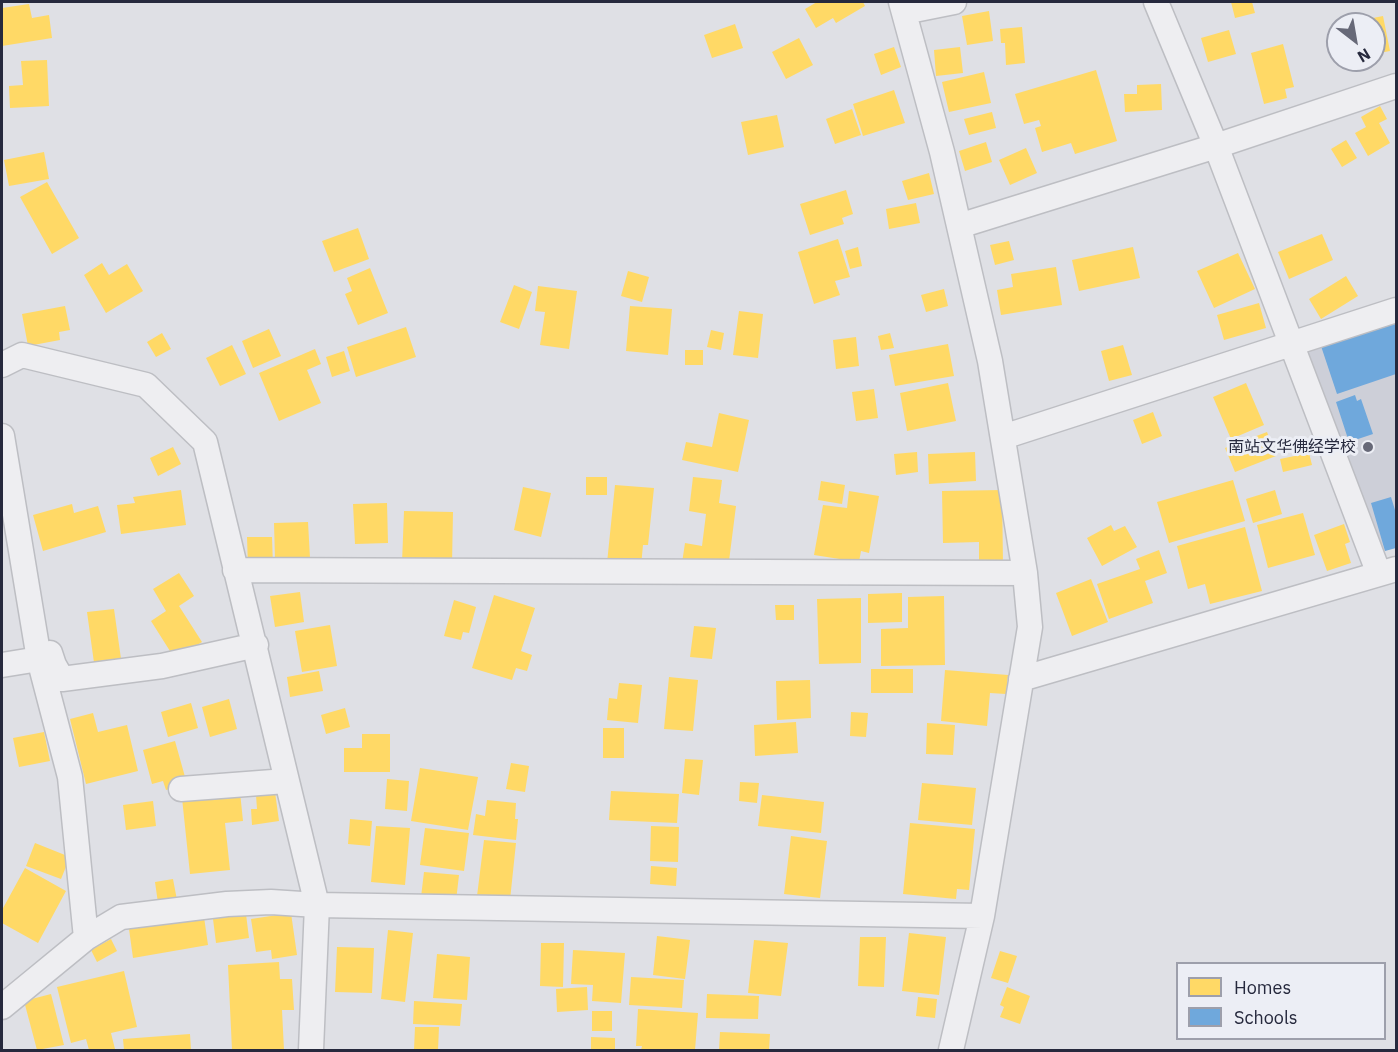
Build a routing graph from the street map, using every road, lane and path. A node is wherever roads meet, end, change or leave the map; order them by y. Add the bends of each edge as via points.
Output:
1 (954, 2) edge
2 (1156, 2) edge
3 (903, 7) edge
4 (1396, 86) edge
5 (1216, 146) junction
6 (959, 226) junction
7 (1396, 310) edge
8 (1291, 345) junction
9 (2, 365) edge
10 (2, 436) edge
11 (1003, 437) junction
12 (235, 570) junction
13 (1388, 572) edge
14 (1025, 573) junction
15 (256, 645) junction
16 (39, 659) junction
17 (2, 665) edge
18 (1022, 679) junction
19 (286, 781) junction
20 (181, 789) dead end
21 (317, 905) junction
22 (982, 916) junction
23 (86, 938) junction
24 (2, 1007) edge
25 (311, 1050) edge
26 (951, 1050) edge

1 - 3 street
2 - 5 street
3 - 6 street
4 - 5 street
5 - 6 street
5 - 8 street
6 - 11 street
7 - 8 street
8 - 11 street
8 - 13 street
9 - 12 street via 22,355 146,386 205,442
10 - 16 street
11 - 14 street
12 - 14 street
12 - 15 street
13 - 18 street
14 - 18 street via 1030,627
15 - 16 street via 162,666 62,679 50,653
15 - 19 street
16 - 17 street
16 - 23 street via 70,777
18 - 22 street
19 - 20 street
19 - 21 street
21 - 22 street
21 - 23 street via 227,904 121,917
21 - 25 street
22 - 26 street
23 - 24 street

